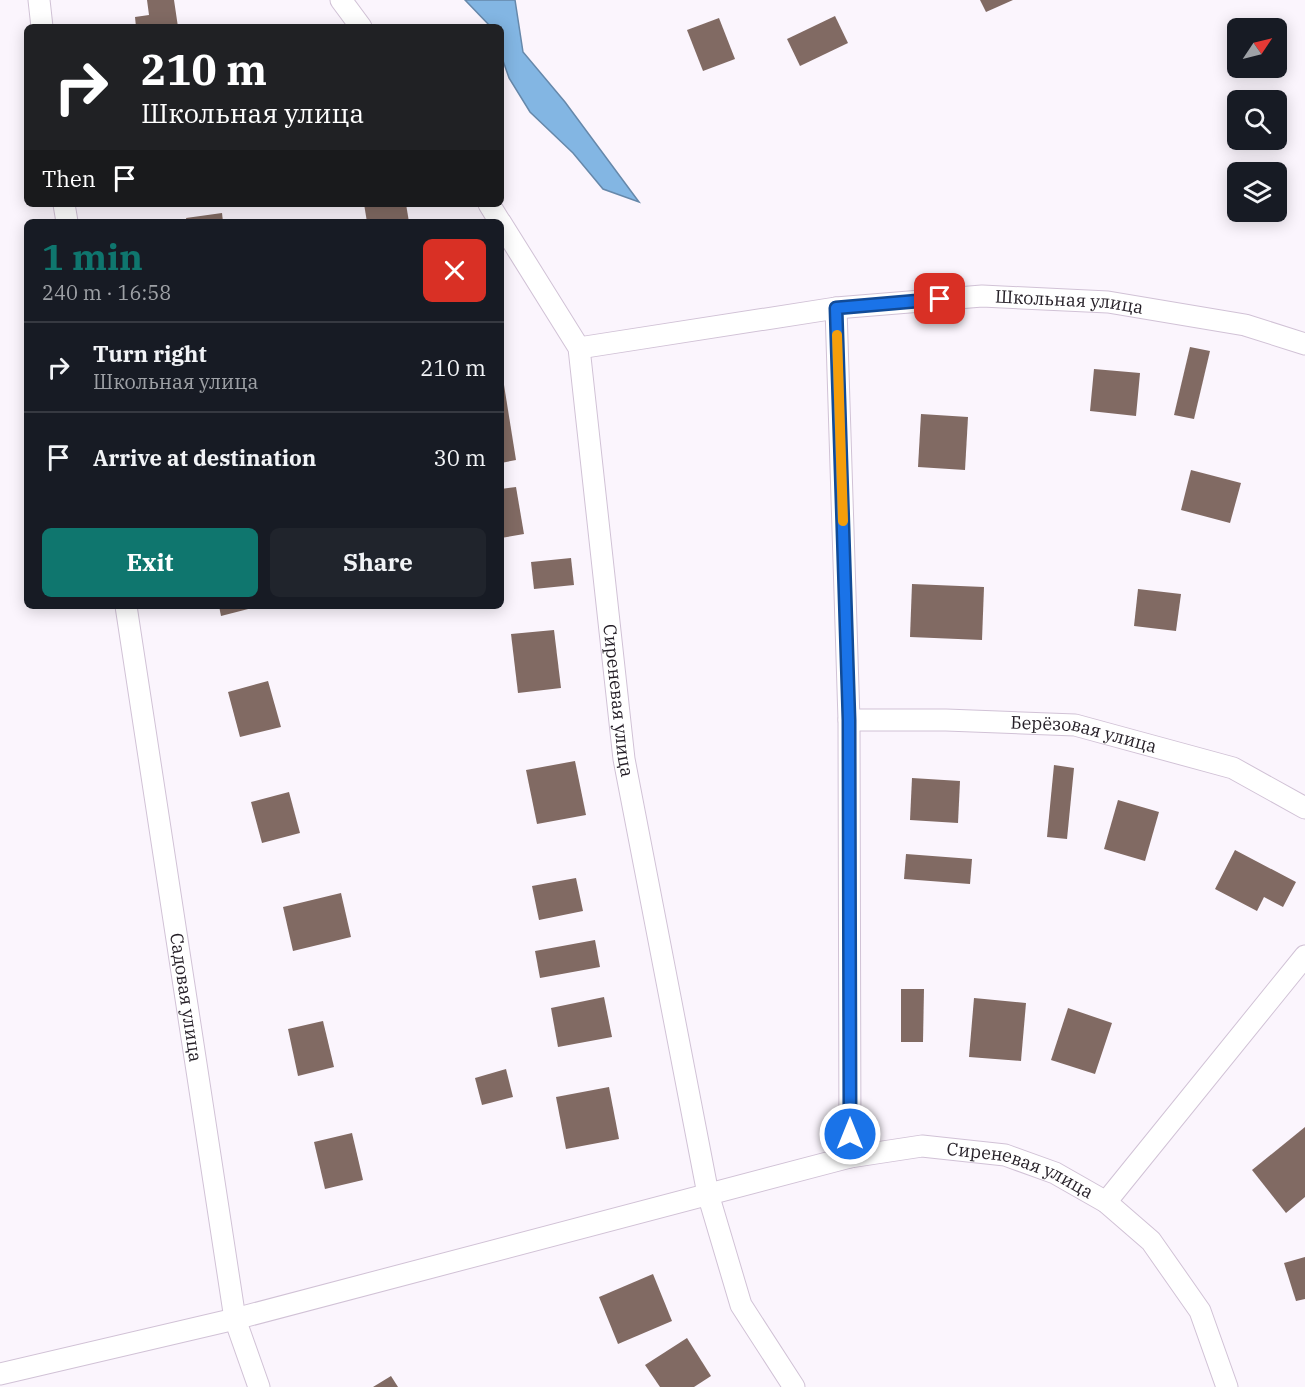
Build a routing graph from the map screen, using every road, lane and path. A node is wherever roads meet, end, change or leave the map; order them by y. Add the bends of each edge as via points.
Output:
1 (39, 0) edge
2 (341, 0) edge
3 (42, 24) edge
4 (359, 24) edge
5 (504, 228) edge
6 (836, 308) junction
7 (1305, 344) edge
8 (579, 348) junction
9 (126, 609) edge
10 (849, 720) junction
11 (1305, 808) edge
12 (1305, 956) edge
13 (850, 1157) junction
14 (708, 1194) junction
15 (1106, 1202) junction
16 (235, 1319) junction
17 (0, 1374) edge
18 (259, 1387) edge
19 (794, 1387) edge
20 (1227, 1387) edge

1 - 3 street
2 - 4 street
5 - 8 street, Сиреневая улица
6 - 7 street, Школьная улица via 982,296 1108,302 1245,326
6 - 8 street, Школьная улица
6 - 10 street
8 - 14 street, Сиреневая улица via 624,759
9 - 16 street, Садовая улица
10 - 11 street, Берёзовая улица via 1075,726 1233,768
10 - 13 street
12 - 15 street
13 - 14 street, Сиреневая улица
13 - 15 street, Сиреневая улица via 922,1146 1005,1155 1055,1173
14 - 16 street
14 - 19 street, Сиреневая улица via 741,1305
15 - 20 street, Сиреневая улица via 1151,1241 1200,1311
16 - 17 street
16 - 18 street, Садовая улица

